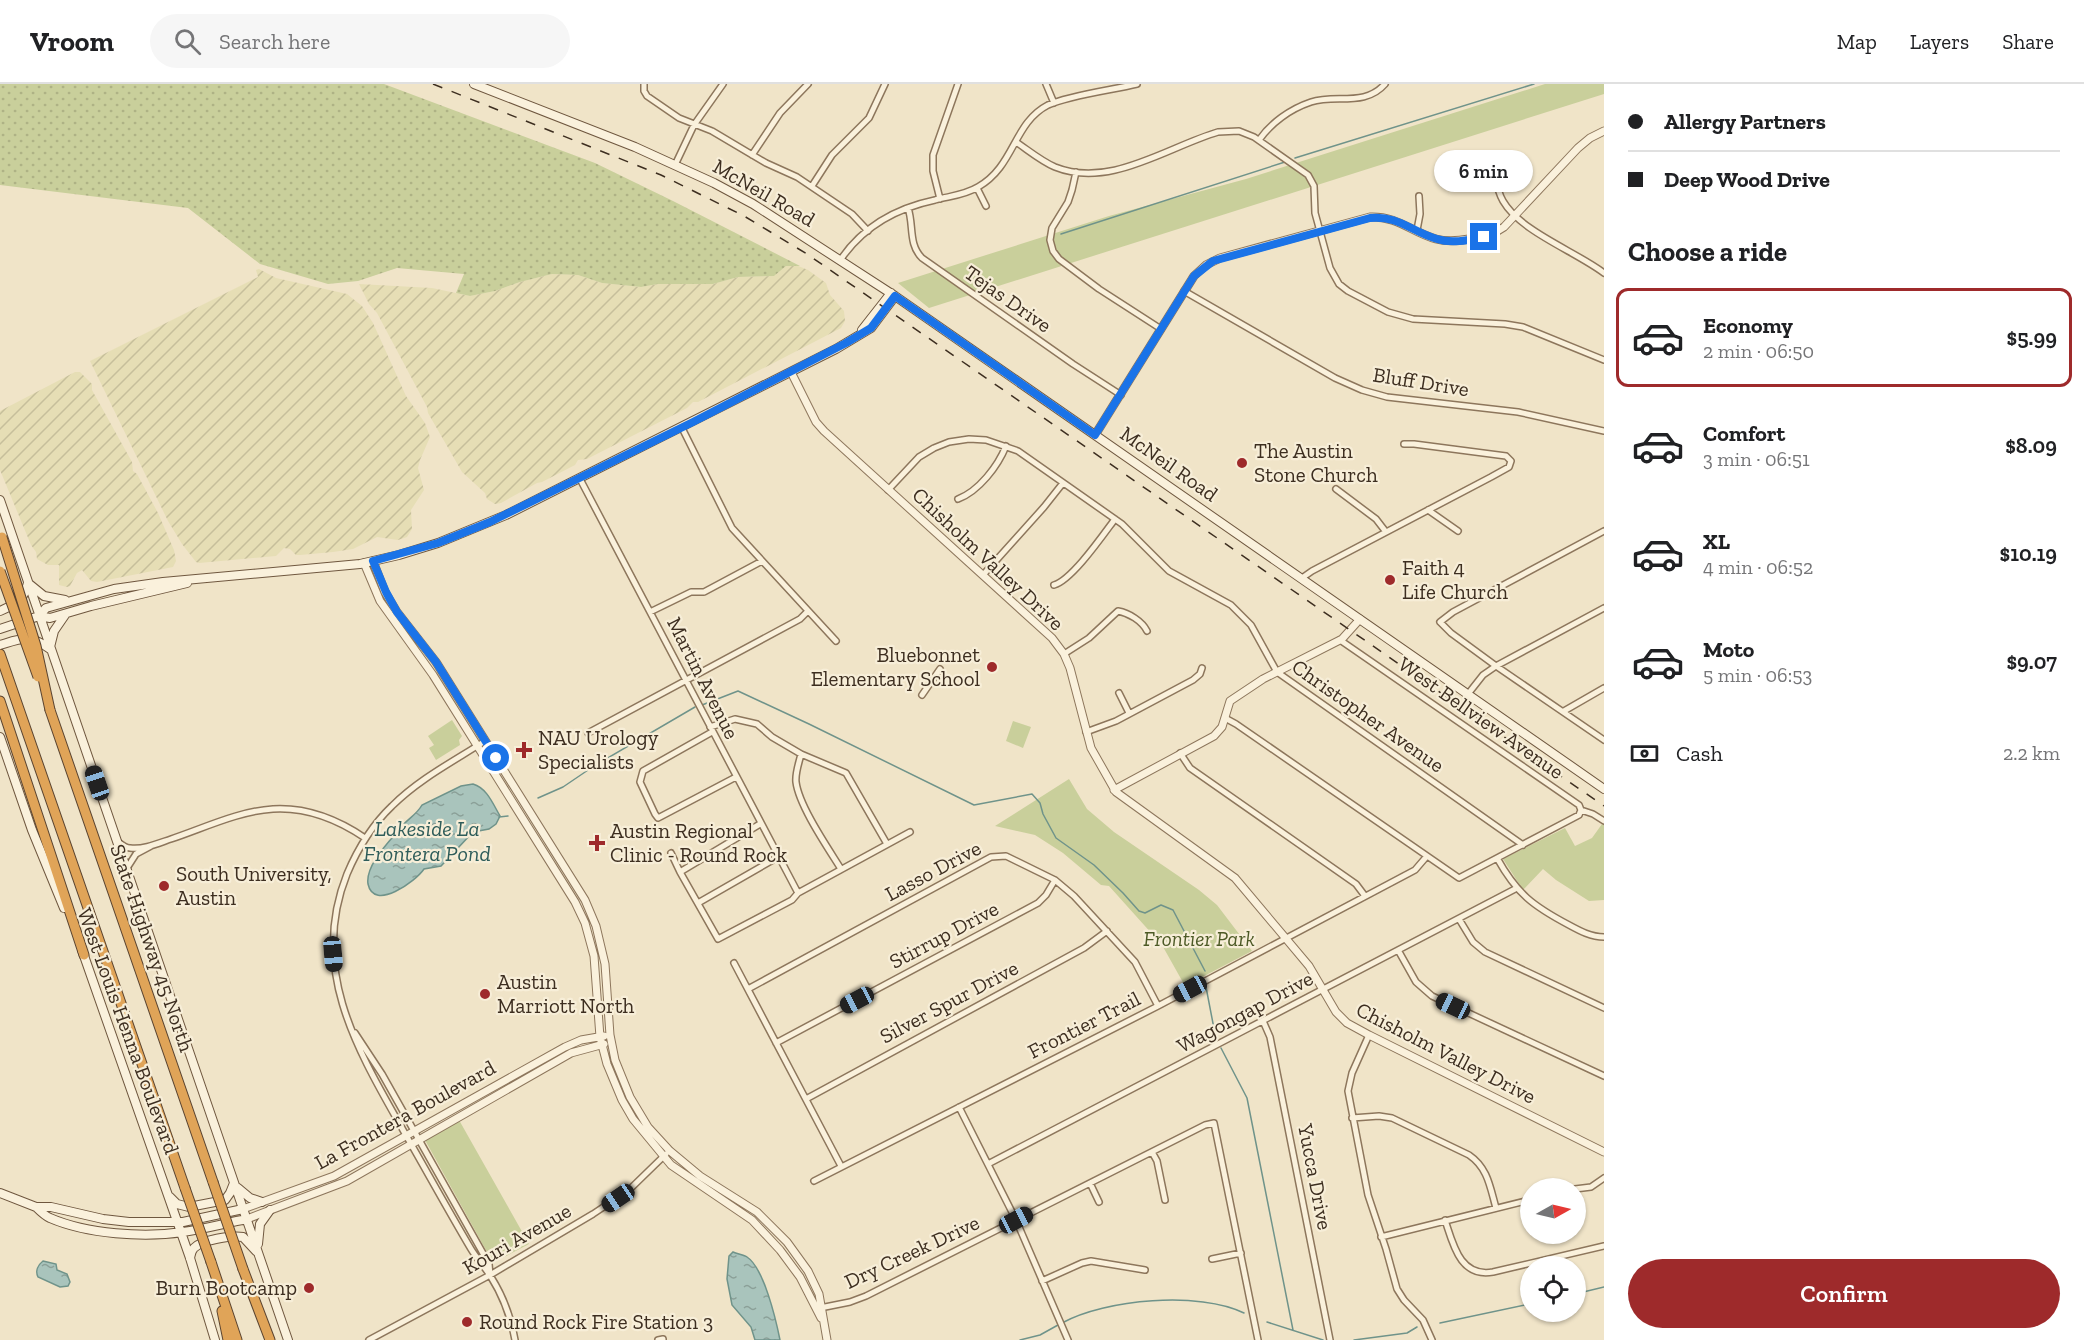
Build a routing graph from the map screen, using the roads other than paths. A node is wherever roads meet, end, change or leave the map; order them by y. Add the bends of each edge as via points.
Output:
1 (474, 84) edge
2 (644, 84) edge
3 (723, 84) edge
4 (808, 84) edge
5 (885, 84) edge
6 (958, 84) edge
7 (1046, 84) edge
8 (1137, 84) edge
9 (1385, 84) edge
10 (1054, 103) junction
11 (694, 125) junction
12 (1604, 131) edge
13 (1259, 140) junction
14 (1016, 142) junction
15 (752, 155) junction
16 (675, 165) junction
17 (1494, 170) dead end
18 (1076, 172) junction
19 (812, 186) junction
20 (977, 188) junction
21 (1419, 196) dead end
22 (940, 199) junction
23 (986, 206) dead end
24 (908, 208) junction
25 (1516, 215) junction
26 (1417, 230) junction
27 (868, 231) junction
28 (1319, 231) junction
29 (841, 259) junction
30 (1604, 273) edge
31 (1184, 291) junction
32 (893, 294) junction
33 (1161, 329) junction
34 (1604, 360) edge
35 (791, 372) junction
36 (1121, 395) junction
37 (682, 428) junction
38 (1604, 431) edge
39 (1095, 435) junction
40 (1404, 444) dead end
41 (1006, 446) junction
42 (580, 479) junction
43 (1063, 483) junction
44 (1336, 489) dead end
45 (888, 490) junction
46 (958, 499) dead end
47 (0, 500) edge
48 (1428, 510) junction
49 (1115, 519) junction
50 (1458, 531) dead end
51 (1604, 531) edge
52 (0, 532) edge
53 (1386, 532) junction
54 (373, 561) junction
55 (762, 561) junction
56 (364, 563) junction
57 (0, 571) edge
58 (983, 575) junction
59 (1302, 579) junction
60 (200, 580) junction
61 (28, 583) junction
62 (1054, 585) dead end
63 (69, 600) junction
64 (1604, 608) edge
65 (0, 611) edge
66 (650, 612) junction
67 (808, 612) junction
68 (68, 613) junction
69 (39, 616) junction
70 (390, 617) junction
71 (1360, 619) junction
72 (0, 629) edge
73 (1147, 631) dead end
74 (1349, 632) junction
75 (418, 640) junction
76 (1340, 640) junction
77 (836, 641) dead end
78 (0, 645) edge
79 (50, 649) junction
80 (1320, 649) junction
81 (1355, 651) junction
82 (0, 654) edge
83 (1064, 654) junction
84 (1496, 666) junction
85 (1202, 668) dead end
86 (940, 669) dead end
87 (1277, 672) junction
88 (686, 680) junction
89 (1604, 688) edge
90 (1119, 693) dead end
91 (1468, 694) junction
92 (922, 695) dead end
93 (0, 701) edge
94 (50, 710) junction
95 (1564, 711) junction
96 (1129, 713) junction
97 (1225, 718) junction
98 (711, 729) junction
99 (1086, 732) junction
100 (588, 733) dead end
101 (0, 737) edge
102 (1604, 740) edge
103 (485, 741) junction
104 (478, 746) junction
105 (1180, 753) junction
106 (801, 754) junction
107 (736, 777) junction
108 (1604, 789) edge
109 (1114, 790) junction
110 (1581, 810) junction
111 (1604, 821) edge
112 (760, 824) junction
113 (910, 832) dead end
114 (365, 838) junction
115 (118, 843) junction
116 (887, 844) junction
117 (1523, 845) junction
118 (151, 846) junction
119 (670, 853) dead end
120 (1427, 856) junction
121 (778, 857) junction
122 (1497, 858) junction
123 (127, 868) junction
124 (841, 869) junction
125 (680, 872) junction
126 (1055, 880) junction
127 (1517, 888) junction
128 (798, 892) junction
129 (1365, 896) junction
130 (698, 903) junction
131 (1459, 918) junction
132 (1107, 931) junction
133 (1604, 937) edge
134 (1285, 938) junction
135 (1398, 950) junction
136 (84, 955) junction
137 (734, 963) dead end
138 (748, 989) junction
139 (1322, 990) junction
140 (1158, 1006) junction
141 (1604, 1008) edge
142 (1263, 1021) junction
143 (351, 1027) junction
144 (1369, 1035) junction
145 (600, 1036) junction
146 (611, 1039) junction
147 (776, 1043) junction
148 (602, 1045) junction
149 (1604, 1076) edge
150 (806, 1099) junction
151 (959, 1107) junction
152 (1352, 1119) junction
153 (415, 1132) junction
154 (407, 1137) junction
155 (419, 1140) junction
156 (411, 1145) junction
157 (670, 1151) junction
158 (1152, 1152) junction
159 (1604, 1152) edge
160 (663, 1157) junction
161 (988, 1164) junction
162 (841, 1166) junction
163 (1604, 1178) edge
164 (814, 1181) dead end
165 (234, 1182) junction
166 (1090, 1183) junction
167 (1586, 1188) edge
168 (0, 1193) edge
169 (169, 1197) junction
170 (1166, 1200) dead end
171 (262, 1202) junction
172 (1099, 1202) dead end
173 (1520, 1202) edge
174 (36, 1207) junction
175 (1496, 1208) junction
176 (243, 1209) junction
177 (270, 1210) junction
178 (247, 1219) junction
179 (103, 1220) junction
180 (1016, 1220) junction
181 (1445, 1220) junction
182 (177, 1221) junction
183 (102, 1231) junction
184 (182, 1232) junction
185 (1381, 1237) junction
186 (1604, 1246) edge
187 (257, 1252) junction
188 (1242, 1253) junction
189 (190, 1258) junction
190 (1212, 1259) dead end
191 (211, 1262) junction
192 (243, 1269) junction
193 (1145, 1270) dead end
194 (490, 1275) junction
195 (1042, 1281) junction
196 (818, 1309) junction
197 (215, 1340) edge
198 (228, 1340) edge
199 (237, 1340) edge
200 (263, 1340) edge
201 (270, 1340) edge
202 (288, 1340) edge
203 (369, 1340) edge
204 (515, 1340) edge
205 (827, 1340) edge
206 (1068, 1340) edge
207 (1258, 1340) edge
208 (1330, 1340) edge
209 (1432, 1340) edge

1 - 16 main road, McNeil Road
2 - 11 street via 647,96
3 - 11 street
4 - 15 street via 780,113
5 - 19 street via 869,118 832,154
6 - 22 street via 933,155
7 - 10 street
8 - 10 street
9 - 13 street via 1363,98 1308,103 1274,122
10 - 14 street via 1034,115
11 - 15 street
11 - 16 street
12 - 25 street via 1578,148
13 - 18 street via 1239,132 1218,132 1127,167 1098,173
13 - 28 street via 1312,180
14 - 18 street via 1053,166
14 - 20 street via 999,170
15 - 19 street
16 - 29 main road, McNeil Road via 753,204
17 - 25 street via 1502,199
18 - 33 street via 1068,202 1052,228 1053,251 1099,289
19 - 27 street via 852,214
20 - 22 street
20 - 23 street
21 - 26 street
22 - 24 street
24 - 27 street via 889,215
24 - 36 street, Tejas Drive via 913,244 921,258
25 - 26 street via 1498,232 1476,238 1443,241
25 - 30 street
26 - 28 street via 1378,217
27 - 29 street via 852,243
28 - 31 street via 1213,261 1194,276
28 - 34 street via 1339,284 1388,312 1422,321 1514,325
29 - 32 main road, McNeil Road
31 - 33 street
31 - 38 street, Bluff Drive via 1362,390 1387,397 1518,412
32 - 35 main road via 856,337
32 - 39 main road, McNeil Road
33 - 36 street
35 - 37 main road
35 - 45 street, Chisholm Valley Drive via 816,422
36 - 39 street
37 - 42 main road
37 - 55 street via 732,528
39 - 59 main road, McNeil Road
40 - 48 street via 1506,456 1511,461 1509,467
41 - 43 street, Christopher Avenue
41 - 45 street, Christopher Avenue via 978,439 941,445 913,462
41 - 46 street via 994,467 970,493
42 - 54 main road via 461,535
42 - 66 street, Martin Avenue
43 - 49 street, Christopher Avenue
43 - 58 street
44 - 53 street via 1376,519
45 - 58 street, Chisholm Valley Drive
47 - 61 main road
48 - 50 street
48 - 53 street
49 - 62 street via 1065,580
49 - 87 street, Christopher Avenue via 1169,571 1238,610 1251,625
51 - 84 street via 1440,622
52 - 94 highway, bridge via 36,646
53 - 59 street
54 - 56 main road
54 - 75 street via 389,598
55 - 66 street via 704,592 691,592
55 - 67 street
56 - 60 main road
56 - 70 street
57 - 94 highway, State Highway 45 North, bridge
58 - 83 street, Chisholm Valley Drive via 1046,632
59 - 71 main road, McNeil Road
60 - 63 main road via 114,589
60 - 68 main road
61 - 63 main road via 51,599
61 - 65 main road via 16,604
61 - 69 main road
63 - 69 main road via 46,608
64 - 84 street
66 - 88 street, Martin Avenue
67 - 77 street
67 - 88 street
68 - 69 main road via 50,618
68 - 79 main road via 54,631
69 - 72 main road
69 - 79 main road
70 - 75 street via 408,636
70 - 104 street
71 - 74 street
71 - 91 main road, McNeil Road
73 - 83 street via 1118,610 1089,638
74 - 76 street
74 - 80 street
74 - 81 street via 1348,642
75 - 103 street
76 - 80 street
76 - 81 street, West Bellview Avenue
78 - 79 main road via 32,638
79 - 115 main road
80 - 87 street
81 - 110 street, West Bellview Avenue
82 - 191 highway, bridge
83 - 99 street, Chisholm Valley Drive
84 - 91 street via 1482,675
84 - 95 street
85 - 96 street via 1193,680
86 - 92 street
87 - 97 street via 1230,701
87 - 117 street, Christopher Avenue
88 - 98 street, Martin Avenue
88 - 100 street
89 - 95 street
90 - 96 street
91 - 108 main road, McNeil Road
93 - 136 highway
94 - 192 highway, State Highway 45 North, bridge
95 - 102 street
96 - 99 street
97 - 105 street via 1214,736
97 - 120 street
98 - 106 street via 735,719 757,724
98 - 107 street, Martin Avenue
98 - 107 street via 643,771 641,784 658,818
99 - 109 street, Chisholm Valley Drive
101 - 136 main road, West Louis Henna Boulevard via 32,830
103 - 104 street
103 - 146 street via 585,900 596,926 605,964
104 - 114 street via 403,795
104 - 145 street via 585,923 595,963
105 - 109 street
105 - 129 street via 1191,768 1356,884
106 - 116 street via 846,773
106 - 124 street via 796,783
107 - 112 street, Martin Avenue
109 - 134 street, Chisholm Valley Drive via 1230,873
110 - 111 street, West Bellview Avenue
110 - 117 street via 1580,815
112 - 121 street, Martin Avenue
112 - 125 street
113 - 116 street
114 - 118 street via 316,813 274,809 247,813
114 - 143 street via 338,901 333,939 334,975
115 - 118 street via 130,848
115 - 123 main road
116 - 124 street
117 - 122 street
118 - 123 street via 136,854
119 - 125 street
120 - 122 street via 1459,878
120 - 129 street, Frontier Trail via 1415,870
121 - 128 street, Martin Avenue
121 - 130 street
122 - 127 street
123 - 165 main road
124 - 128 street
125 - 130 street
126 - 132 street, Lasso Drive
126 - 138 street, Lasso Drive via 1006,856 994,856
126 - 147 street, Stirrup Drive via 1038,903
127 - 131 street, Wagongap Drive
127 - 133 street via 1539,909 1590,935
128 - 130 street via 792,900 718,939
129 - 134 street, Frontier Trail
131 - 135 street, Wagongap Drive
131 - 141 street via 1467,935 1485,952
132 - 140 street, Lasso Drive via 1135,962
132 - 150 street, Silver Spur Drive via 1084,948
134 - 139 street, Chisholm Valley Drive via 1309,966
134 - 140 street, Frontier Trail
135 - 139 street, Wagongap Drive
135 - 149 street via 1416,982 1432,996
136 - 169 main road, West Louis Henna Boulevard
137 - 138 street
138 - 147 street
139 - 142 street, Wagongap Drive
139 - 144 street, Chisholm Valley Drive via 1341,1018
140 - 151 street, Frontier Trail
142 - 161 street, Wagongap Drive
142 - 208 street, Yucca Drive via 1270,1037
143 - 153 street
143 - 154 street
144 - 152 street via 1349,1084
144 - 159 street, Chisholm Valley Drive
145 - 146 street, La Frontera Boulevard
145 - 148 street
145 - 153 street, La Frontera Boulevard via 565,1047
146 - 148 street, La Frontera Boulevard
146 - 157 street via 630,1096 648,1126
147 - 150 street
148 - 155 street, La Frontera Boulevard via 571,1053
148 - 160 street via 622,1100 641,1132
150 - 162 street
151 - 161 street
151 - 162 street, Frontier Trail
152 - 175 street via 1392,1118 1468,1155 1485,1172
152 - 185 street
153 - 154 street, La Frontera Boulevard
153 - 155 street
154 - 156 street
154 - 171 street, La Frontera Boulevard via 330,1178
155 - 156 street, La Frontera Boulevard
155 - 194 street via 489,1263
156 - 177 street, La Frontera Boulevard via 339,1185
156 - 194 street via 481,1266
157 - 160 street, Kouri Avenue
157 - 196 street via 700,1176 750,1207 777,1231 808,1271 819,1293
158 - 166 street, Dry Creek Drive
158 - 170 street
158 - 188 street, Dry Creek Drive via 1214,1123
160 - 194 street, Kouri Avenue via 618,1198
160 - 196 street via 684,1176 752,1220 780,1250
161 - 180 street
162 - 164 street, Frontier Trail
163 - 167 street
165 - 169 main road via 225,1200 189,1207
165 - 171 main road via 244,1194
165 - 176 main road
166 - 172 street
166 - 180 street, Dry Creek Drive
168 - 174 main road
169 - 182 main road, West Louis Henna Boulevard
171 - 176 street, La Frontera Boulevard
173 - 175 street
174 - 179 main road, La Frontera Boulevard
174 - 183 main road, La Frontera Boulevard via 48,1217
175 - 181 street
176 - 178 main road
176 - 182 main road, La Frontera Boulevard
177 - 178 street, La Frontera Boulevard
177 - 187 main road via 260,1224
178 - 184 main road, La Frontera Boulevard
178 - 187 main road
179 - 182 main road, La Frontera Boulevard
179 - 183 main road
180 - 195 street
180 - 196 street, Dry Creek Drive via 866,1296
181 - 185 street
181 - 186 street via 1461,1262 1478,1272 1493,1272
182 - 184 main road, West Louis Henna Boulevard
183 - 184 main road, La Frontera Boulevard
184 - 189 main road, West Louis Henna Boulevard
185 - 209 street via 1396,1289 1423,1320
187 - 189 main road via 243,1238 234,1236 200,1244
187 - 202 main road
188 - 190 street
188 - 207 street
189 - 197 main road, West Louis Henna Boulevard
191 - 198 highway
191 - 199 highway
192 - 200 highway, State Highway 45 North
192 - 201 highway
193 - 195 street via 1091,1261
194 - 203 street, Kouri Avenue
194 - 204 street via 505,1305
195 - 206 street
196 - 205 street

